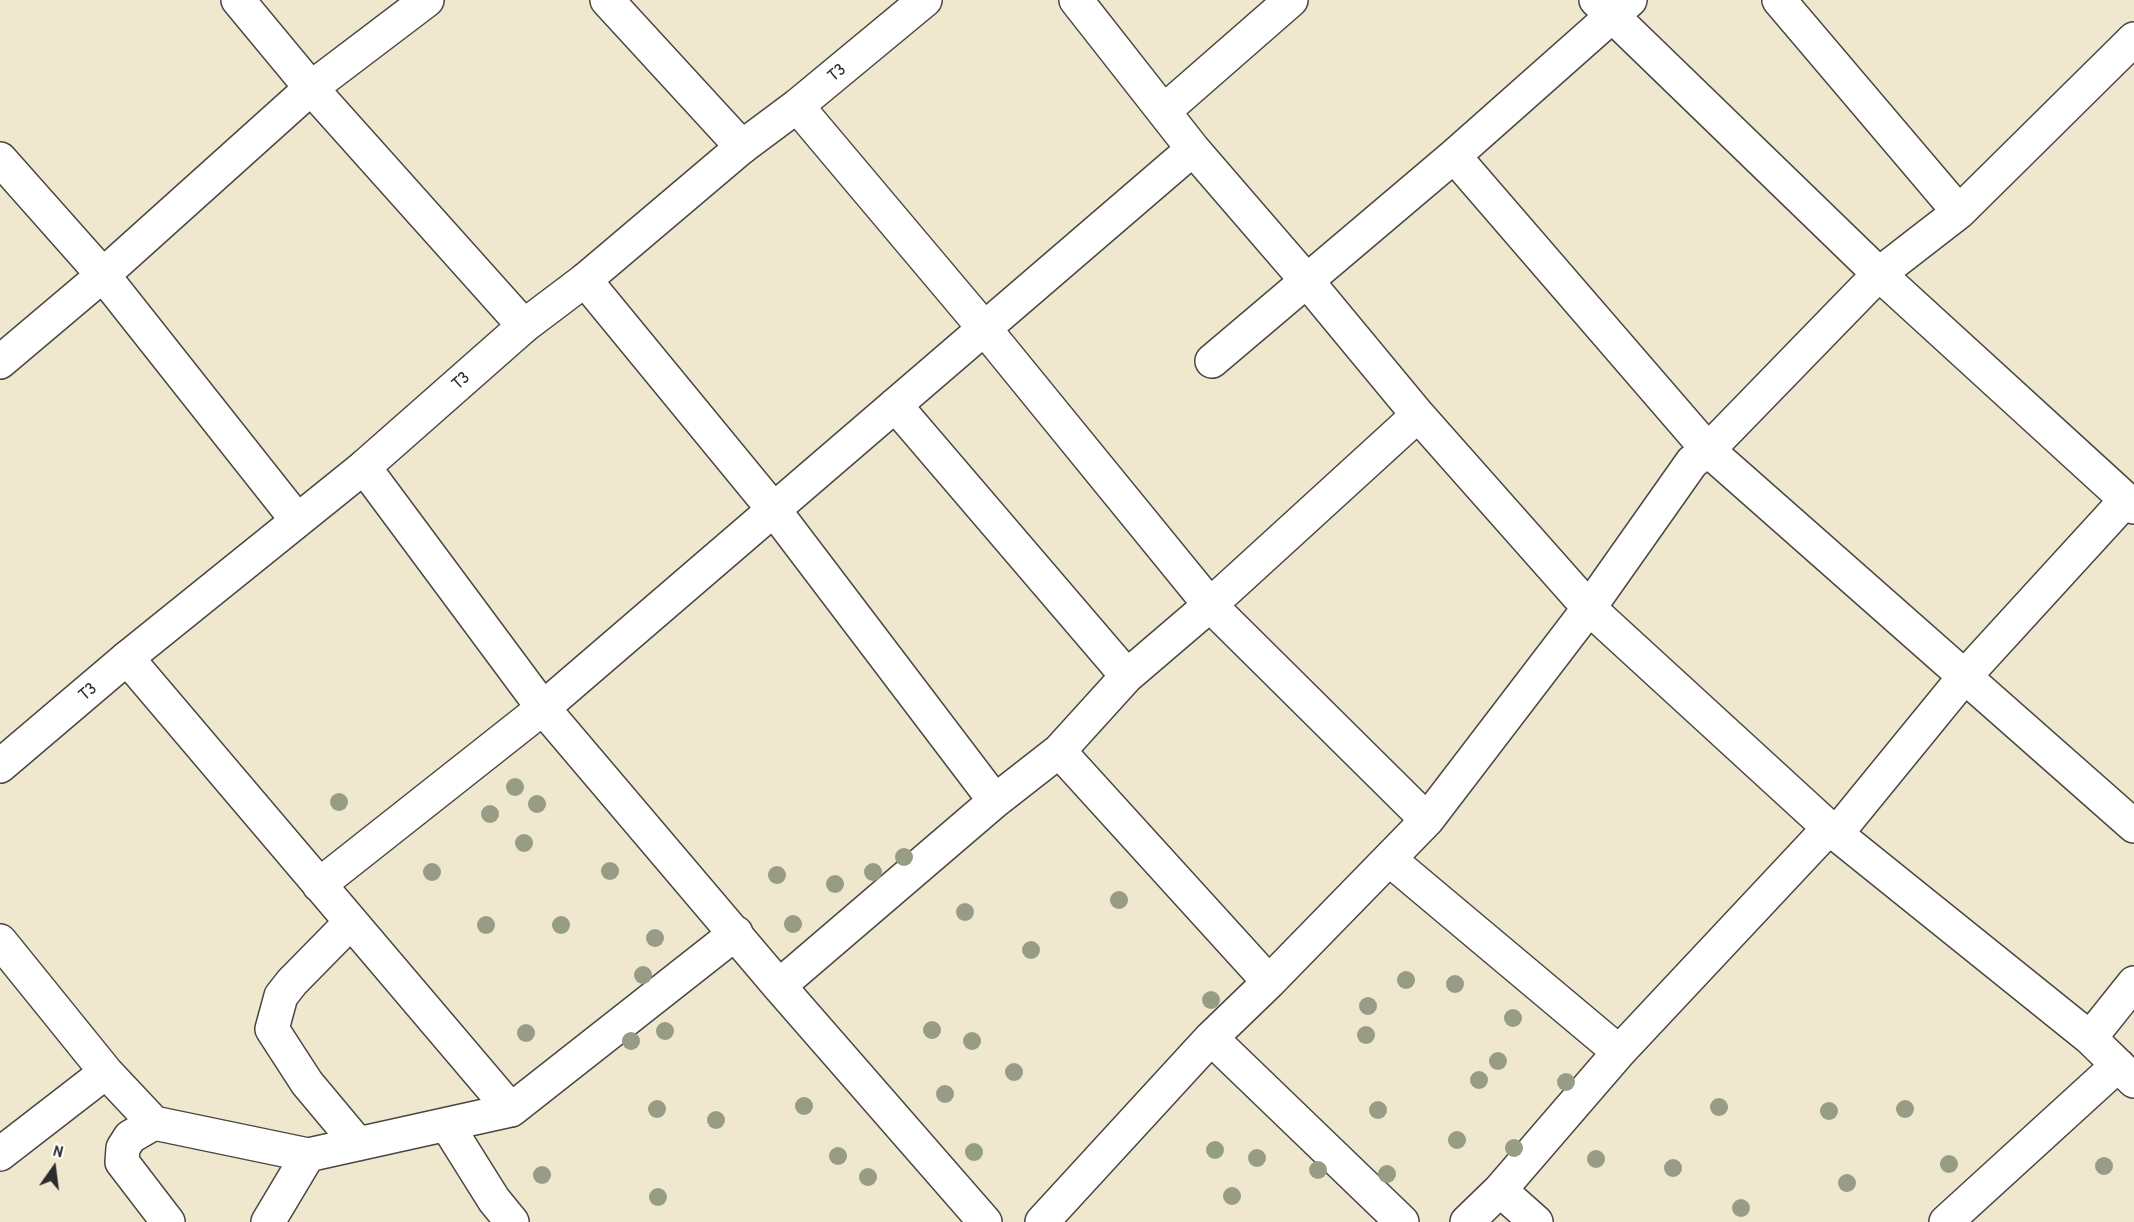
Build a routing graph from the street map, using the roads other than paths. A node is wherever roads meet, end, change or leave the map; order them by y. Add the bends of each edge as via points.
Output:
1 (238, 0) edge
2 (427, 0) edge
3 (607, 0) edge
4 (925, 0) edge
5 (1076, 0) edge
6 (1291, 0) edge
7 (1779, 0) edge
8 (1613, 6) edge
9 (2134, 39) edge
10 (311, 88) junction
11 (796, 106) junction
12 (1164, 111) junction
13 (742, 147) junction
14 (1193, 149) junction
15 (1454, 156) junction
16 (0, 159) edge
17 (1959, 212) junction
18 (1880, 274) junction
19 (103, 275) junction
20 (585, 280) junction
21 (1307, 281) junction
22 (524, 326) junction
23 (984, 328) junction
24 (1212, 361) dead end
25 (0, 362) edge
26 (895, 405) junction
27 (1418, 415) junction
28 (1708, 450) junction
29 (364, 467) junction
30 (2130, 504) edge
31 (774, 510) junction
32 (297, 520) junction
33 (1210, 605) junction
34 (1589, 608) junction
35 (127, 658) junction
36 (1127, 676) junction
37 (1965, 676) junction
38 (543, 708) junction
39 (1059, 751) junction
40 (1, 762) edge
41 (995, 801) junction
42 (1427, 820) junction
43 (2134, 826) edge
44 (1832, 831) junction
45 (1389, 859) junction
46 (320, 885) junction
47 (351, 922) junction
48 (736, 933) junction
49 (0, 941) edge
50 (1269, 982) junction
51 (2134, 983) edge
52 (779, 986) junction
53 (1211, 1038) junction
54 (2090, 1038) junction
55 (1618, 1052) junction
56 (106, 1072) junction
57 (2126, 1073) edge
58 (511, 1110) junction
59 (154, 1123) junction
60 (447, 1125) junction
61 (358, 1144) junction
62 (0, 1154) edge
63 (308, 1155) junction
64 (1500, 1190) junction
65 (168, 1222) edge
66 (268, 1222) edge
67 (512, 1222) edge
68 (985, 1222) edge
69 (1042, 1222) edge
70 (1402, 1222) edge
71 (1467, 1222) edge
72 (1536, 1222) edge
73 (1946, 1222) edge

1 - 10 street
2 - 10 street
3 - 13 street
4 - 11 street, T3
5 - 12 street
6 - 12 street
7 - 17 street
8 - 15 street
8 - 18 street
9 - 17 street
10 - 19 street
10 - 22 street
11 - 13 street, T3
11 - 23 street
12 - 14 street
13 - 20 street, T3
14 - 21 street
14 - 23 street
15 - 21 street
15 - 28 street
16 - 19 street
17 - 18 street
18 - 28 street
18 - 30 street
19 - 25 street
19 - 32 street
20 - 22 street, T3
20 - 31 street
21 - 24 street
21 - 27 street
22 - 29 street, T3
23 - 26 street
23 - 33 street
26 - 31 street
26 - 36 street
27 - 33 street
27 - 34 street
28 - 34 street via 1692,462
28 - 37 street
29 - 32 street, T3
29 - 38 street
30 - 37 street
31 - 38 street
31 - 41 street
32 - 35 street, T3
33 - 36 street
33 - 42 street
34 - 42 street
34 - 44 street
35 - 40 street, T3
35 - 46 street
36 - 39 street
37 - 43 street
37 - 44 street
38 - 46 street
38 - 48 street
39 - 41 street
39 - 50 street
41 - 52 street
42 - 45 street
44 - 54 street
44 - 55 street
45 - 50 street
45 - 55 street
46 - 47 street
47 - 58 street
47 - 61 street via 281,996 272,1029 307,1083
48 - 52 street
48 - 58 street
49 - 56 street
50 - 53 street
51 - 54 street
52 - 68 street
53 - 69 street
53 - 70 street
54 - 57 street
55 - 64 street
56 - 59 street
56 - 62 street
57 - 73 street
58 - 60 street
59 - 63 street
59 - 65 street via 130,1137 123,1148 122,1162
60 - 61 street
60 - 67 street
61 - 63 street
63 - 66 street
64 - 71 street
64 - 72 street

